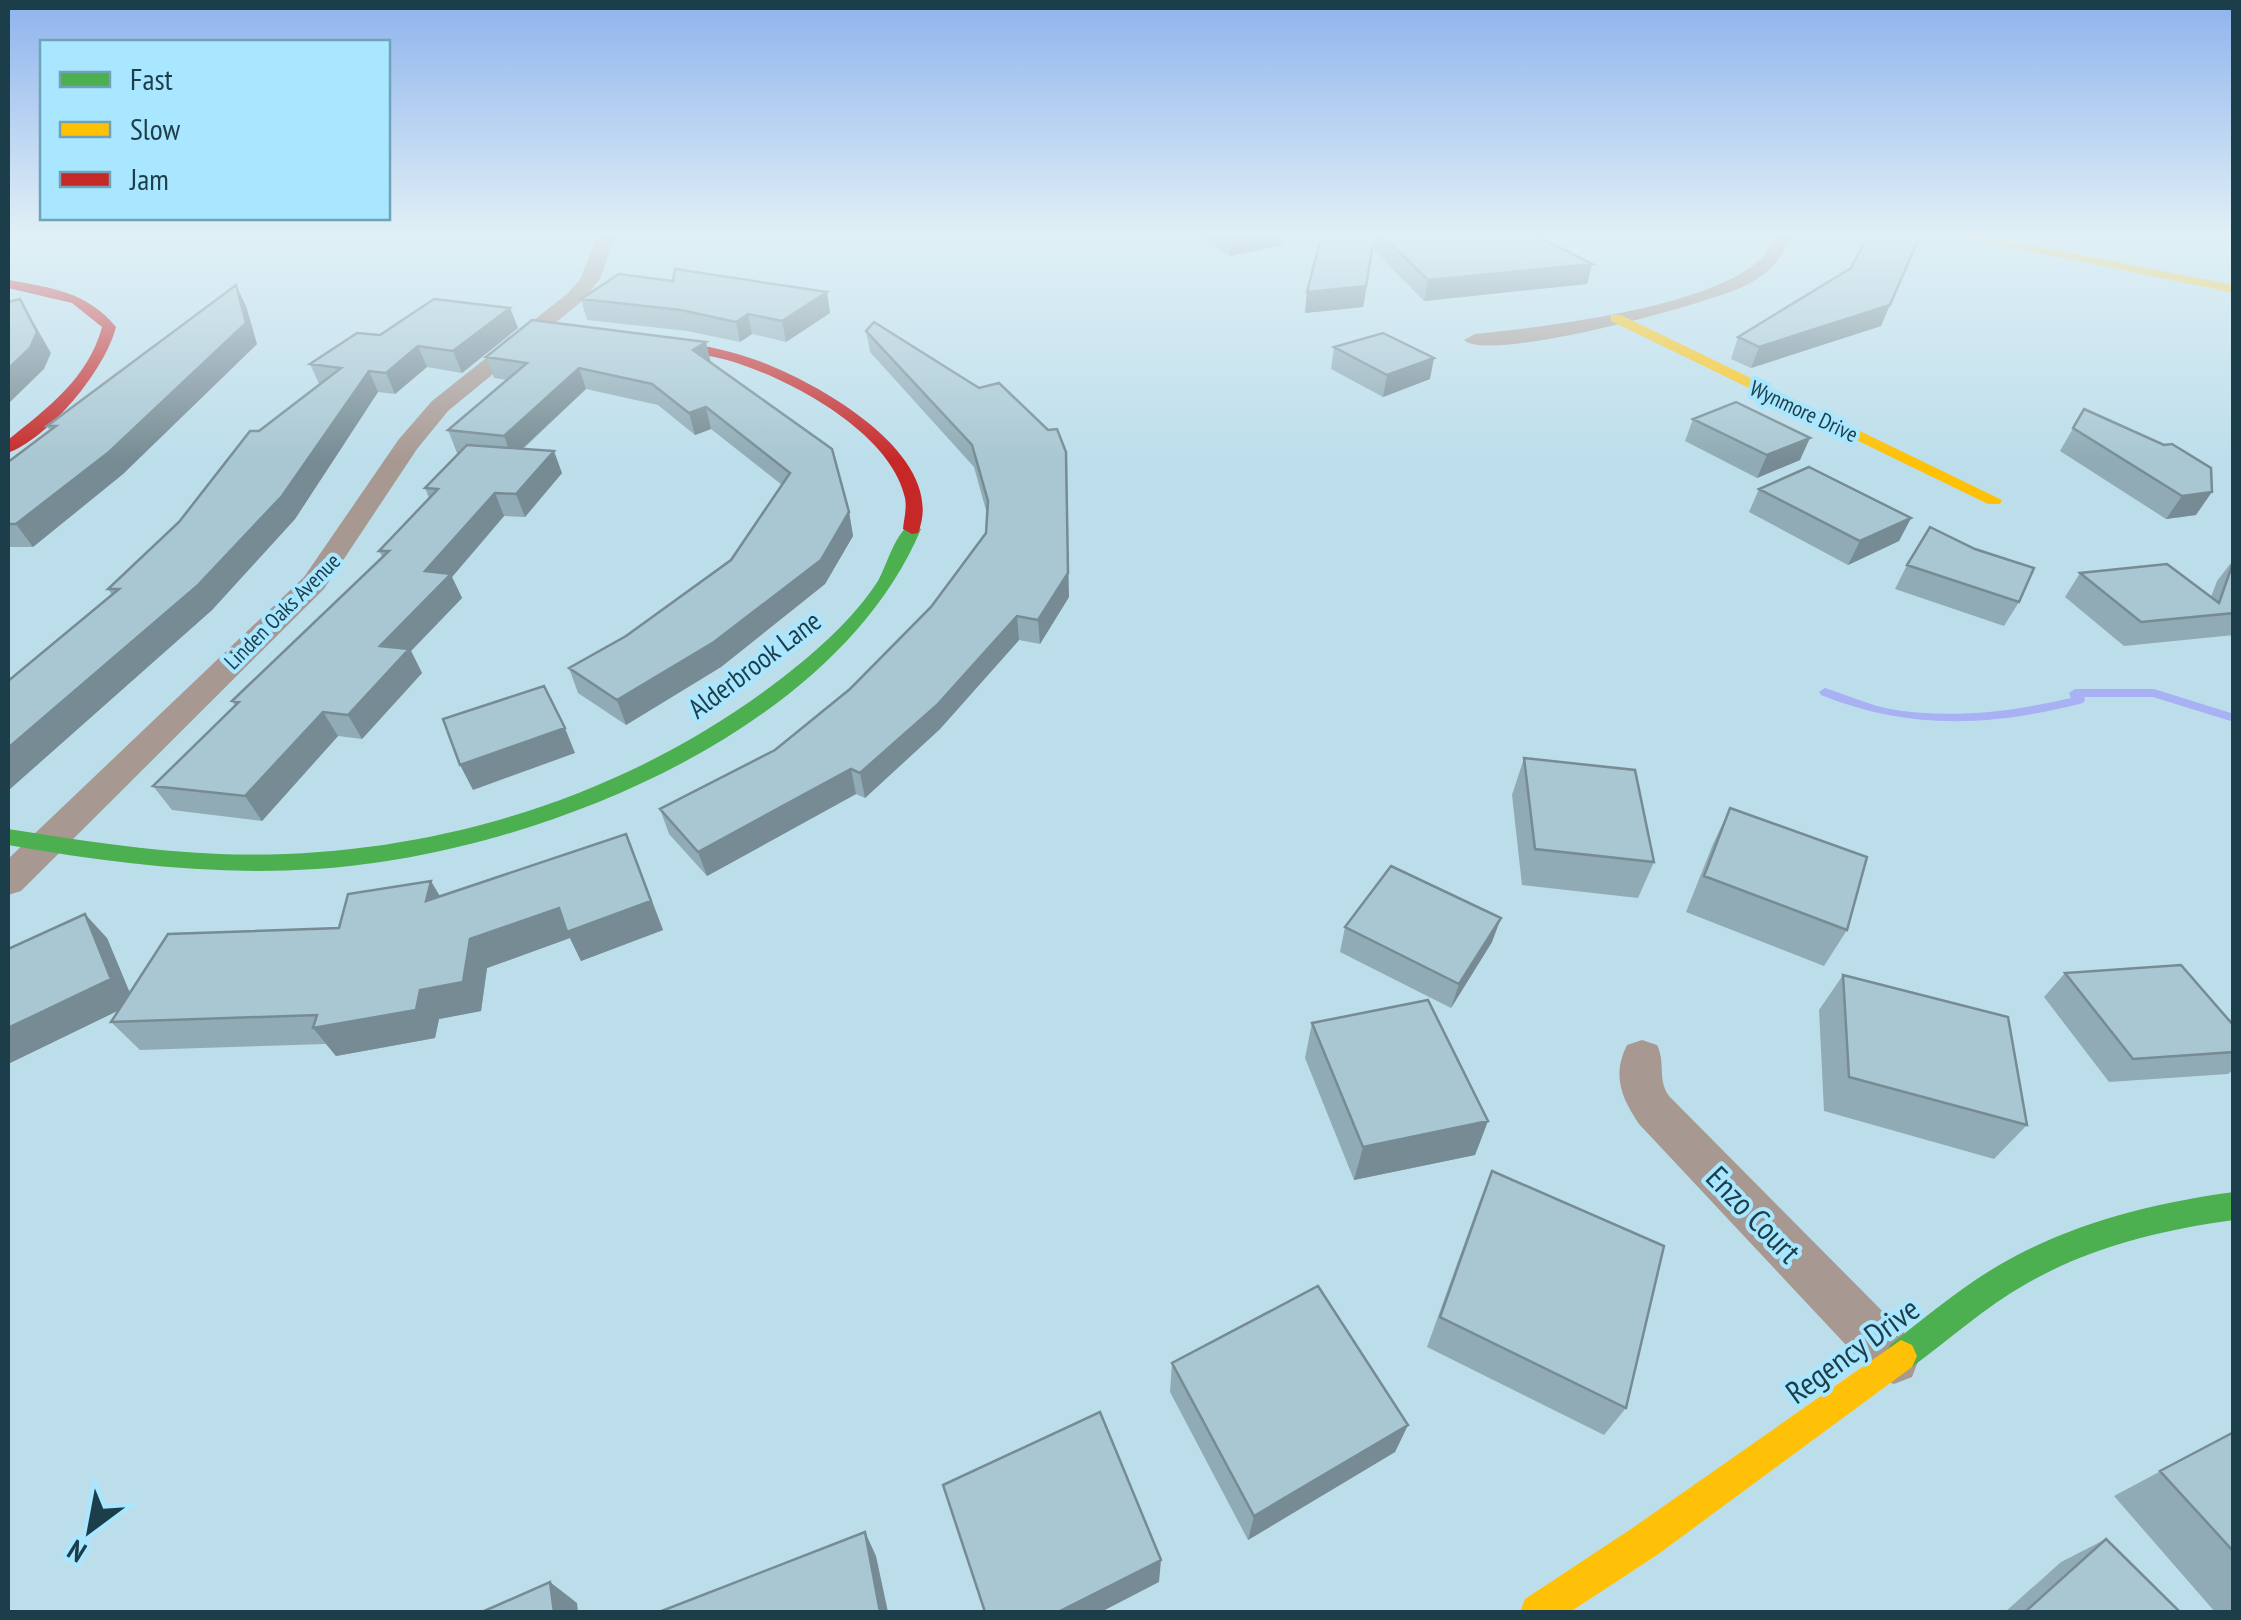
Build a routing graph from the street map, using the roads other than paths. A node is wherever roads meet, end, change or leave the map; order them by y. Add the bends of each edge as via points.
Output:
1 (94, 309) edge
2 (557, 309) edge
3 (1650, 309) edge
4 (1616, 318) junction
5 (536, 328) junction
6 (578, 334) edge
7 (614, 338) edge
8 (1476, 340) dead end
9 (8, 448) edge
10 (1994, 500) dead end
11 (8, 837) edge
12 (46, 844) junction
13 (8, 881) edge
14 (1642, 1058) dead end
15 (2234, 1206) edge
16 (1894, 1359) junction
17 (1538, 1612) edge

1 - 9 street via 110,331 100,364
2 - 5 street, Linden Oaks Avenue
3 - 4 street
4 - 8 street
4 - 10 street, Wynmore Drive
5 - 6 street
5 - 12 street, Linden Oaks Avenue via 450,395 314,582
7 - 12 street, Alderbrook Lane via 761,364 801,384 895,455 911,483 914,530 895,574 854,625 764,702 663,764 486,832 353,858 247,866 162,862
11 - 12 street, Alderbrook Lane
12 - 13 street, Linden Oaks Avenue
14 - 16 street, Enzo Court via 1641,1090 1654,1110
15 - 16 street, Regency Drive via 2143,1221 2072,1244 2013,1274
16 - 17 street, Regency Drive

